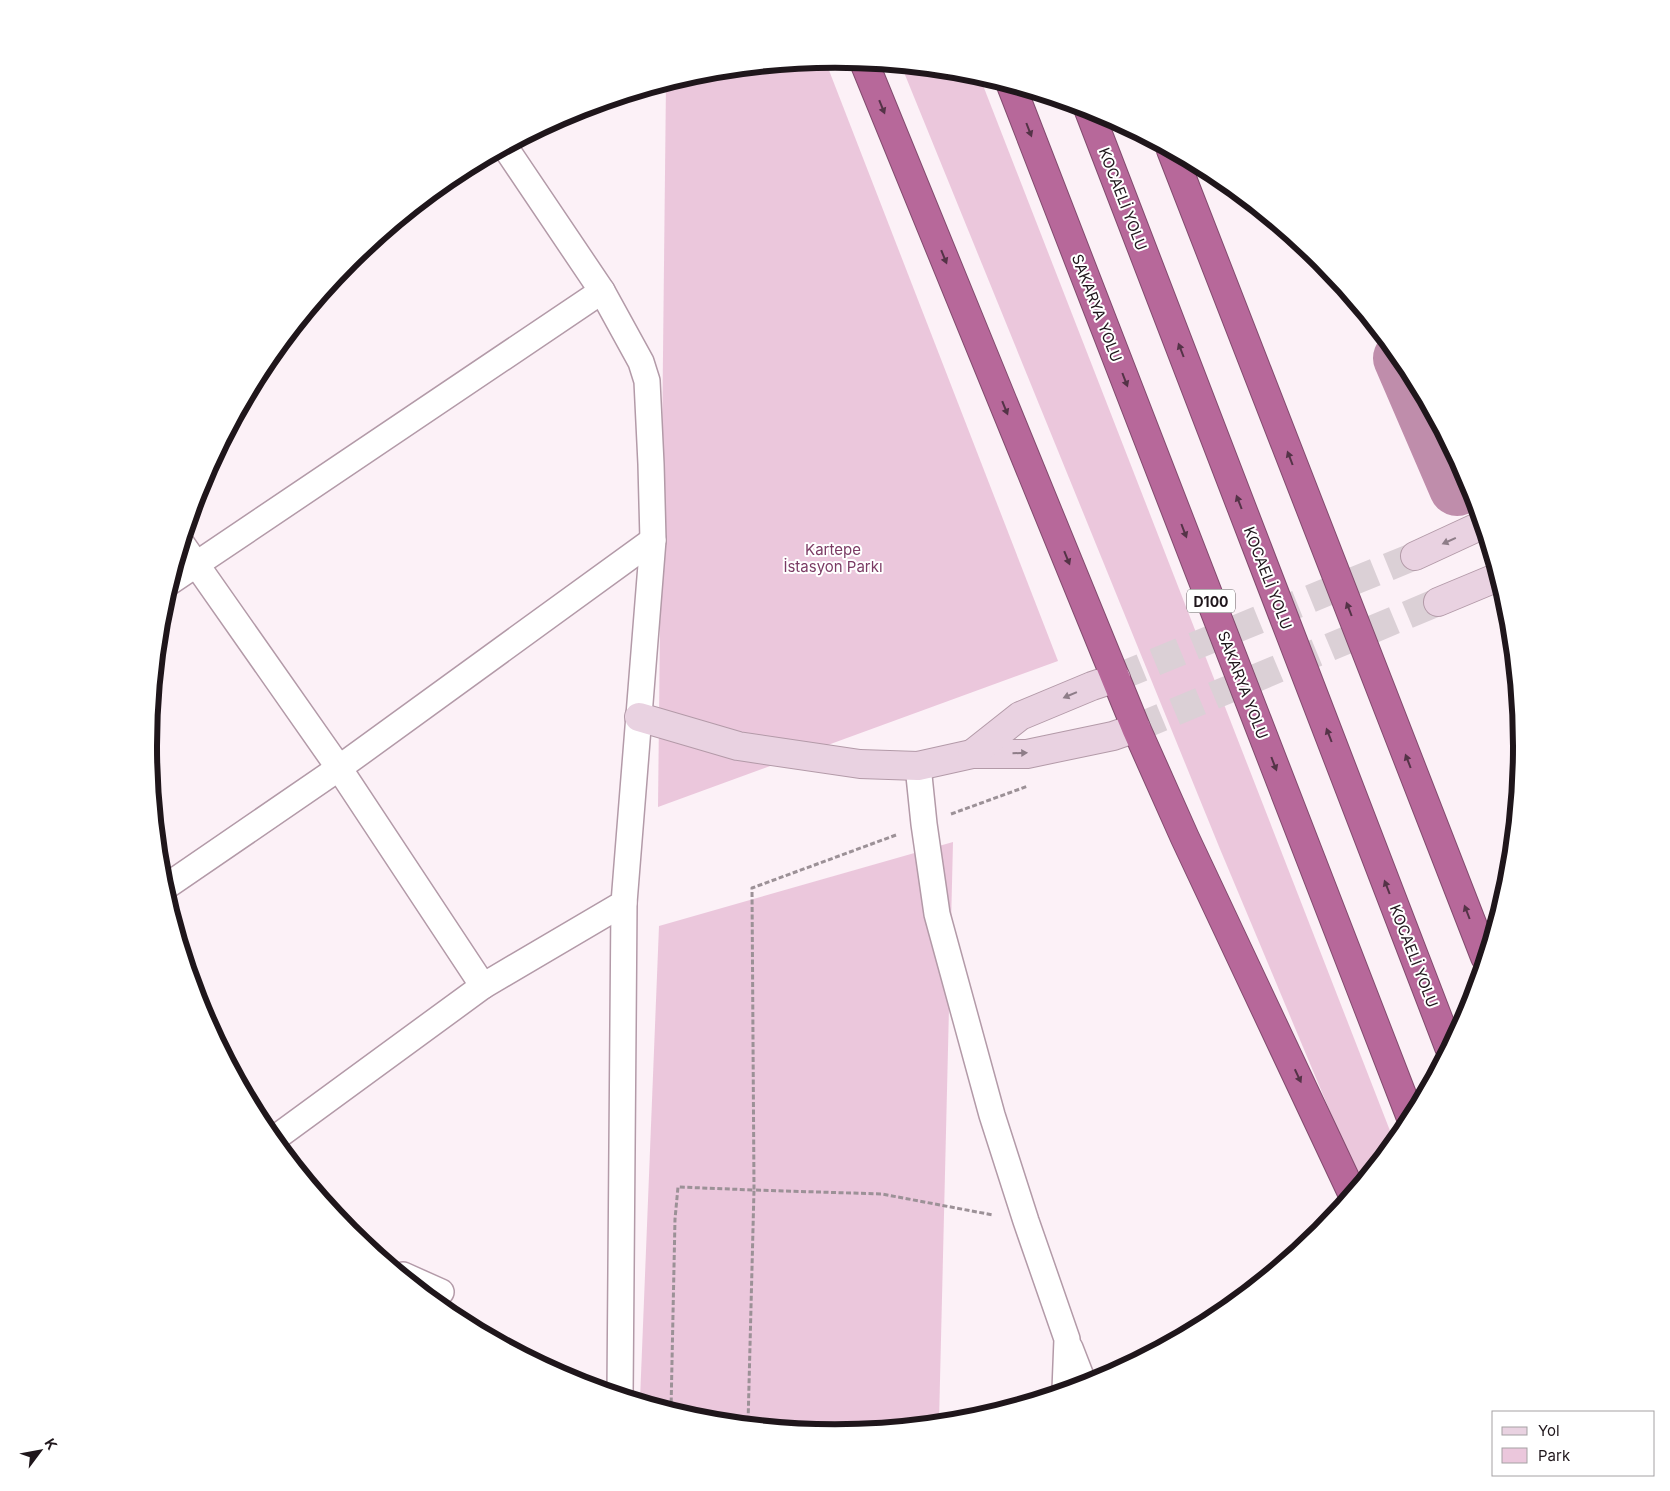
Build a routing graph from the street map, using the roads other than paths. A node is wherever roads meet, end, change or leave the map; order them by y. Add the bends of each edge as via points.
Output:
1 (867, 69) edge
2 (1014, 92) edge
3 (1092, 118) edge
4 (508, 152) edge
5 (1174, 158) edge
6 (602, 291) junction
7 (1477, 527) edge
8 (653, 540) junction
9 (186, 550) edge
10 (1414, 556) tunnel mouth
11 (196, 565) junction
12 (179, 576) edge
13 (1492, 579) edge
14 (1438, 602) tunnel mouth
15 (1116, 678) junction
16 (639, 717) junction
17 (1136, 728) junction
18 (972, 754) junction
19 (918, 766) junction
20 (338, 768) junction
21 (171, 883) edge
22 (624, 902) junction
23 (1482, 948) edge
24 (483, 986) junction
25 (1446, 1039) edge
26 (1407, 1108) edge
27 (280, 1135) edge
28 (1349, 1187) edge
29 (424, 1284) edge
30 (441, 1292) dead end
31 (1067, 1339) junction
32 (1081, 1377) edge
33 (1065, 1383) edge
34 (620, 1389) edge

1 -> 15 highway
2 -> 26 highway, SAKARYA YOLU / D100
25 -> 3 highway, KOCAELİ YOLU
4 - 6 street
23 -> 5 highway
6 - 8 street via 647,381
6 - 11 street
7 -> 10 street
8 - 16 street
8 - 20 street
9 - 11 street
11 - 12 street
11 - 20 street
13 - 14 street
15 - 17 highway
15 -> 18 street via 1020,716
16 - 19 street via 738,746 860,764
16 - 22 street
18 -> 17 street via 1027,754
17 -> 28 highway
18 - 19 street
19 - 31 street via 937,914 992,1115
20 - 21 street
20 - 24 street
22 - 24 street
22 - 34 street
24 - 27 street
29 - 30 street
31 - 32 street
31 - 33 street

